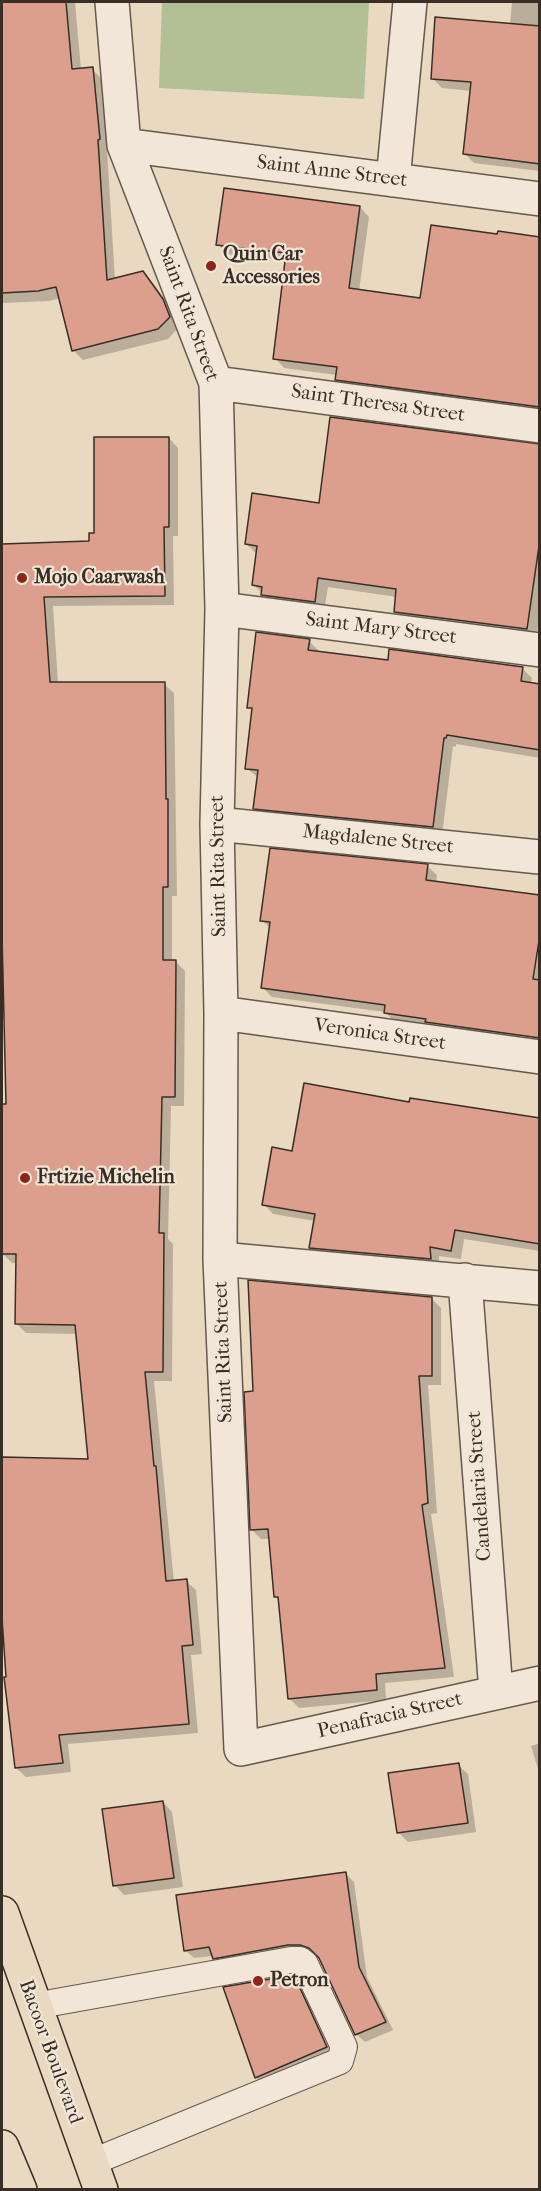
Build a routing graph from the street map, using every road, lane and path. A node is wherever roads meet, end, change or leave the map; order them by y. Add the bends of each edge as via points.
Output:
1 (112, 2) edge
2 (410, 2) edge
3 (124, 145) junction
4 (393, 180) junction
5 (540, 199) edge
6 (216, 383) junction
7 (540, 426) edge
8 (222, 609) junction
9 (540, 650) edge
10 (217, 824) junction
11 (540, 857) edge
12 (221, 1013) junction
13 (540, 1057) edge
14 (220, 1259) junction
15 (465, 1280) junction
16 (540, 1288) edge
17 (540, 1683) edge
18 (496, 1692) junction
19 (241, 1749) joint
20 (2, 1913) edge
21 (34, 2006) junction
22 (2, 2147) edge
23 (95, 2176) edge
24 (20, 2190) edge

1 - 3 street, Saint Rita Street
2 - 4 street
3 - 4 street, Saint Anne Street
3 - 6 street, Saint Rita Street
4 - 5 street, Saint Anne Street
6 - 7 street, Saint Theresa Street
6 - 8 street, Saint Rita Street
8 - 9 street, Saint Mary Street
8 - 10 street, Saint Rita Street
10 - 11 street, Magdalene Street
10 - 12 street, Saint Rita Street
12 - 13 street, Veronica Street
12 - 14 street, Saint Rita Street
14 - 15 street
14 - 19 street, Saint Rita Street
15 - 16 street
15 - 18 street, Candelaria Street
17 - 18 street, Penafracia Street
18 - 19 street, Penafracia Street
20 - 21 main road, Bacoor Boulevard
21 - 23 main road, Bacoor Boulevard
21 - 23 lane via 300,1960 344,2047 340,2061
22 - 24 main road

